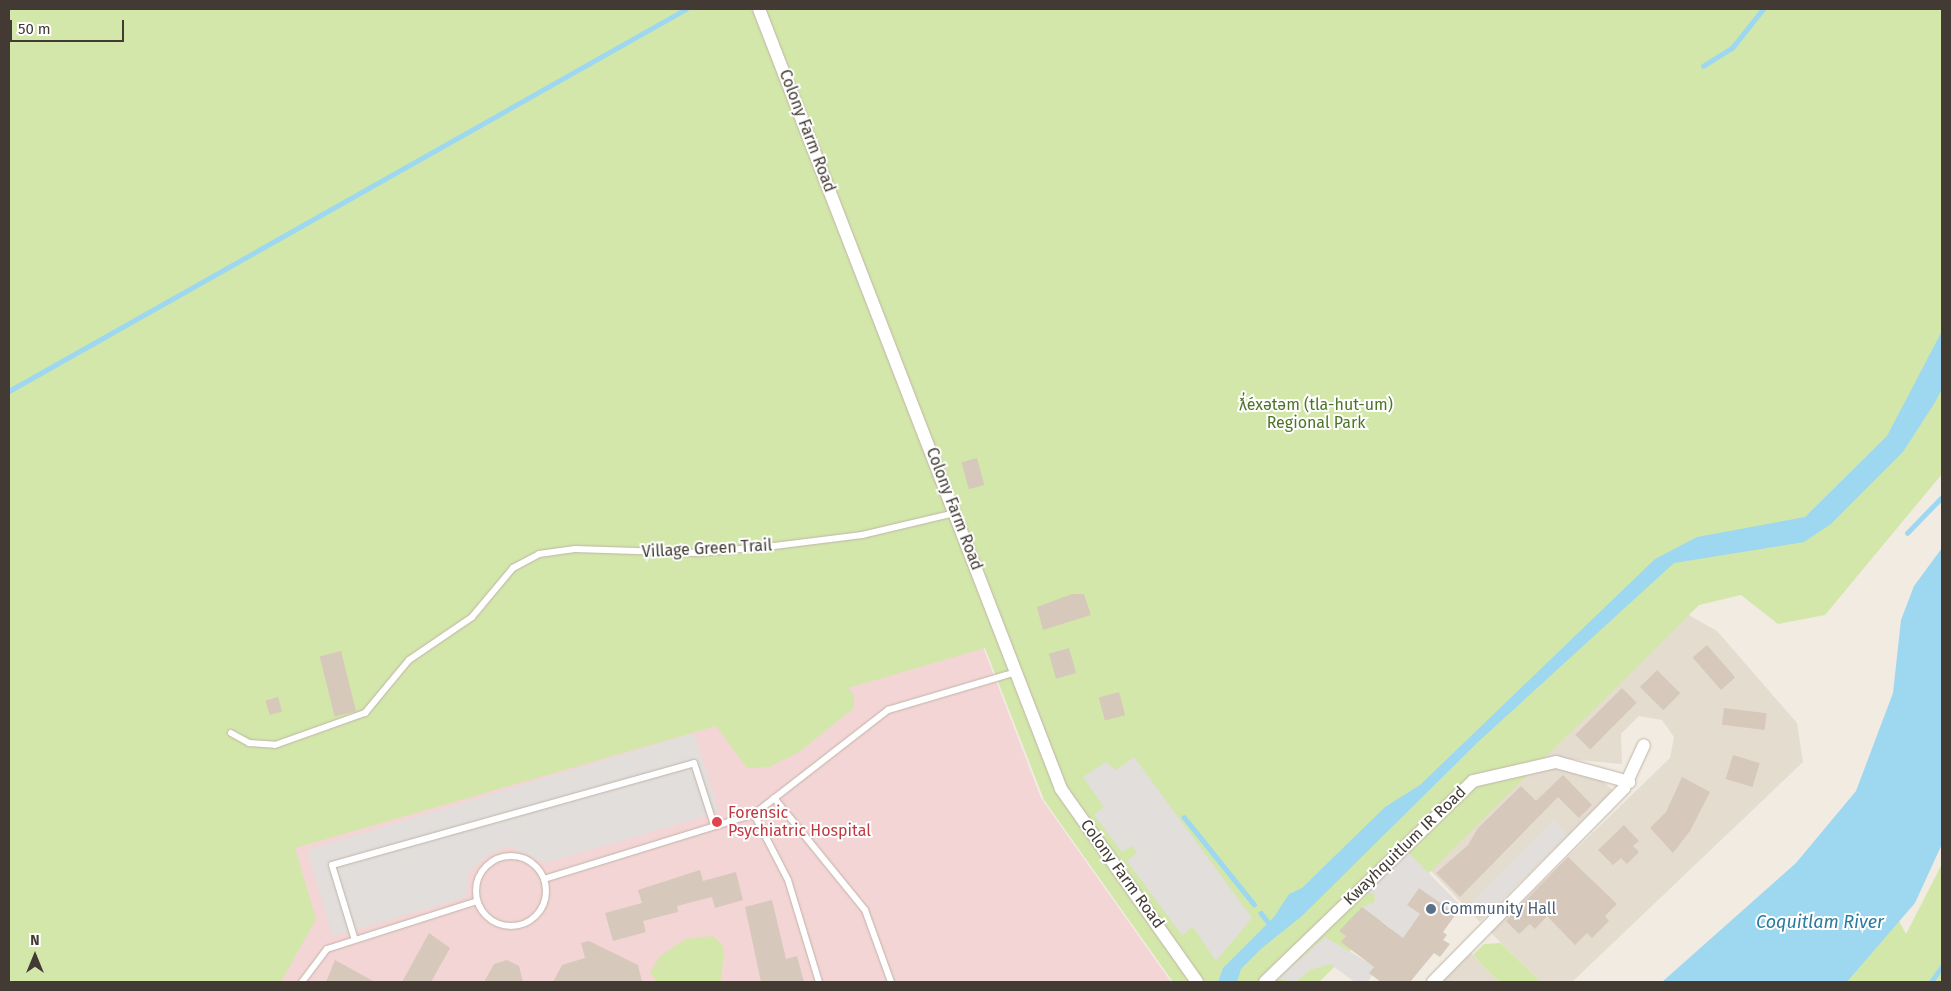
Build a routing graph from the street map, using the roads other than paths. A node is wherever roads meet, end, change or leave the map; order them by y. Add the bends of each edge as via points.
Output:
1 (759, 9) edge
2 (956, 513) junction
3 (1016, 672) junction
4 (230, 732) dead end
5 (1644, 745) dead end
6 (1629, 782) junction
7 (774, 798) junction
8 (754, 814) junction
9 (714, 825) junction
10 (544, 879) junction
11 (477, 901) junction
12 (354, 937) junction
13 (302, 982) edge
14 (819, 982) edge
15 (891, 982) edge
16 (1197, 982) edge
17 (1265, 982) edge
18 (1433, 982) edge

1 - 2 street, Colony Farm Road
2 - 3 street, Colony Farm Road
2 - 4 lane, Village Green Trail via 862,534 731,550 549,551 513,568 477,613 409,660 372,708 356,717 266,746
3 - 7 lane via 888,710
3 - 16 street, Colony Farm Road via 1061,789
5 - 6 street
6 - 17 street, Kwayhquitlum IR Road via 1556,762 1473,782
6 - 18 street
7 - 8 lane
7 - 15 lane via 865,910
8 - 9 lane
8 - 14 lane via 788,880
9 - 10 lane
9 - 12 lane via 694,763 332,865
10 - 11 lane via 525,858 497,858 483,870 476,886
10 - 11 lane via 542,908 520,925 496,923
11 - 12 lane
12 - 13 lane via 327,949

